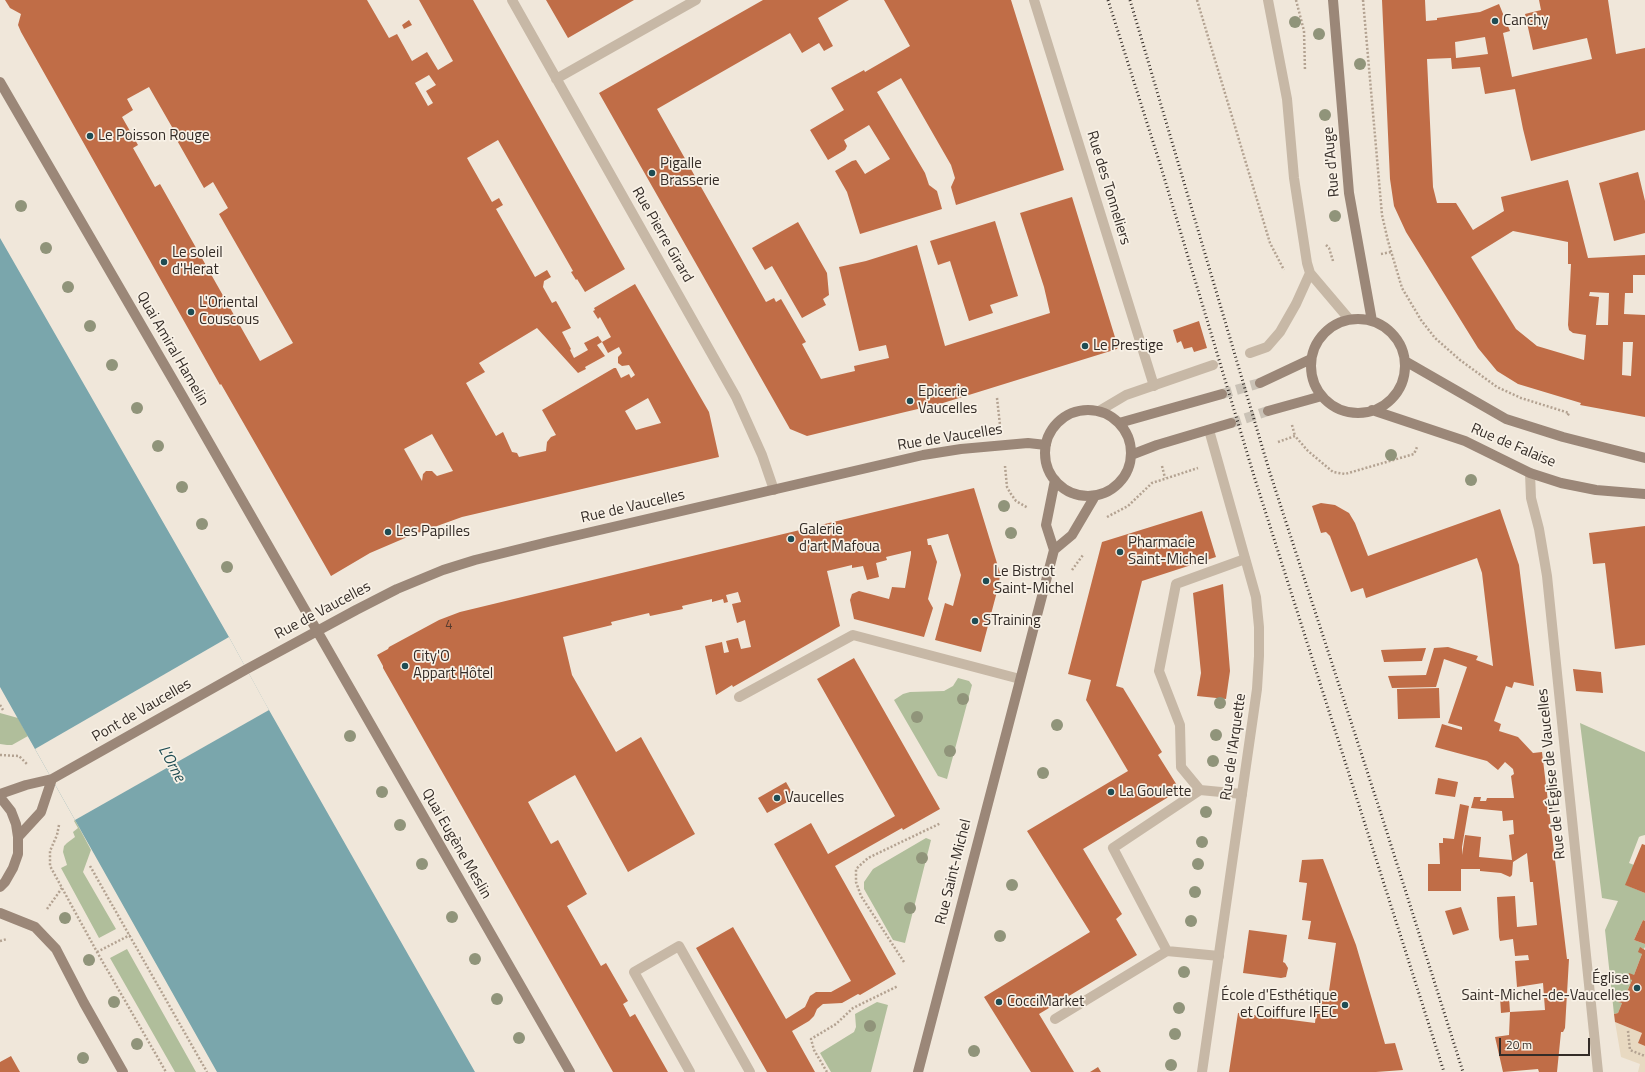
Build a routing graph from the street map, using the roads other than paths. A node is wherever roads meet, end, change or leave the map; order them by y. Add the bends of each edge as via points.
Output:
1 (512, 0) edge
2 (696, 0) edge
3 (1034, 0) edge
4 (1268, 0) edge
5 (1334, 0) edge
6 (556, 79) junction
7 (0, 82) edge
8 (1310, 273) junction
9 (1349, 319) junction
10 (1372, 321) junction
11 (1250, 353) dead end
12 (1311, 359) junction
13 (1405, 361) junction
14 (1213, 365) dead end
15 (1260, 383) tunnel mouth
16 (1154, 386) junction
17 (1222, 394) tunnel mouth
18 (1322, 396) junction
19 (1268, 410) tunnel mouth
20 (1372, 410) junction
21 (1099, 411) junction
22 (1119, 423) junction
23 (1231, 423) tunnel mouth
24 (1209, 430) junction
25 (1046, 444) junction
26 (1131, 455) junction
27 (1645, 458) edge
28 (1530, 473) junction
29 (1055, 480) junction
30 (774, 490) junction
31 (1645, 494) edge
32 (1095, 496) junction
33 (1054, 550) junction
34 (1245, 559) junction
35 (317, 631) junction
36 (246, 669) joint
37 (1020, 679) junction
38 (739, 697) dead end
39 (52, 779) junction
40 (1200, 790) junction
41 (0, 794) edge
42 (1242, 794) junction
43 (0, 797) edge
44 (18, 837) junction
45 (0, 887) edge
46 (0, 913) edge
47 (1167, 951) junction
48 (1219, 956) junction
49 (1055, 1019) dead end
50 (123, 1072) edge
51 (570, 1072) edge
52 (690, 1072) edge
53 (750, 1072) edge
54 (918, 1072) edge
55 (1202, 1072) edge
56 (1598, 1072) edge

1 - 6 street, Rue Pierre Girard
2 - 6 street
3 - 16 street, Rue des Tonneliers
4 - 8 street via 1287,99 1299,223
5 - 10 main road, Rue d'Auge via 1349,193
6 - 30 street, Rue Pierre Girard via 736,397 762,455
7 - 35 main road, Quai Amiral Hamelin
8 - 9 street
8 - 11 street via 1280,332 1267,347
9 - 10 main road
9 - 12 main road via 1325,332 1316,344
10 - 13 main road via 1381,324 1397,339
12 - 15 main road
12 - 18 main road via 1311,372
13 - 20 main road via 1400,386 1384,405
13 - 27 main road, Rue de Falaise via 1506,419
14 - 16 street
16 - 21 street via 1126,395
17 - 22 main road
18 - 19 main road
18 - 20 main road via 1333,406 1346,411 1359,413
20 - 28 main road, Rue de Falaise via 1478,446
21 - 22 main road
21 - 25 main road via 1085,410 1072,413 1051,431
22 - 26 main road via 1128,437
23 - 24 main road
24 - 26 main road
24 - 34 street, Rue de l'Arquette
25 - 29 main road via 1048,469
25 - 30 main road, Rue de Vaucelles via 1028,443 923,455
26 - 32 main road via 1128,469 1120,482 1109,491
28 - 31 main road, Rue de Falaise via 1596,490
28 - 56 street, Rue de l'Église de Vaucelles via 1531,498 1547,576
29 - 32 main road via 1066,490 1080,496
29 - 33 main road via 1046,525
30 - 35 main road, Rue de Vaucelles via 475,560 397,589
32 - 33 main road via 1072,535
33 - 37 main road, Rue Saint-Michel
34 - 40 street via 1176,584 1159,671 1180,725 1182,767
34 - 42 street, Rue de l'Arquette via 1256,597 1259,649 1257,689
35 - 36 main road, Rue de Vaucelles
35 - 51 main road, Quai Eugène Meslin
36 - 39 main road, Pont de Vaucelles
37 - 38 street via 853,634
37 - 54 main road, Rue Saint-Michel
39 - 41 main road, Pont de Vaucelles
39 - 44 main road via 40,812
40 - 42 street
40 - 47 street via 1113,848
42 - 48 street, Rue de l'Arquette
43 - 44 main road via 11,811
44 - 45 main road via 18,854 13,868
46 - 50 main road via 34,927 56,949
47 - 48 street
47 - 49 street
48 - 55 street, Rue de l'Arquette
52 - 53 street via 634,972 679,946

